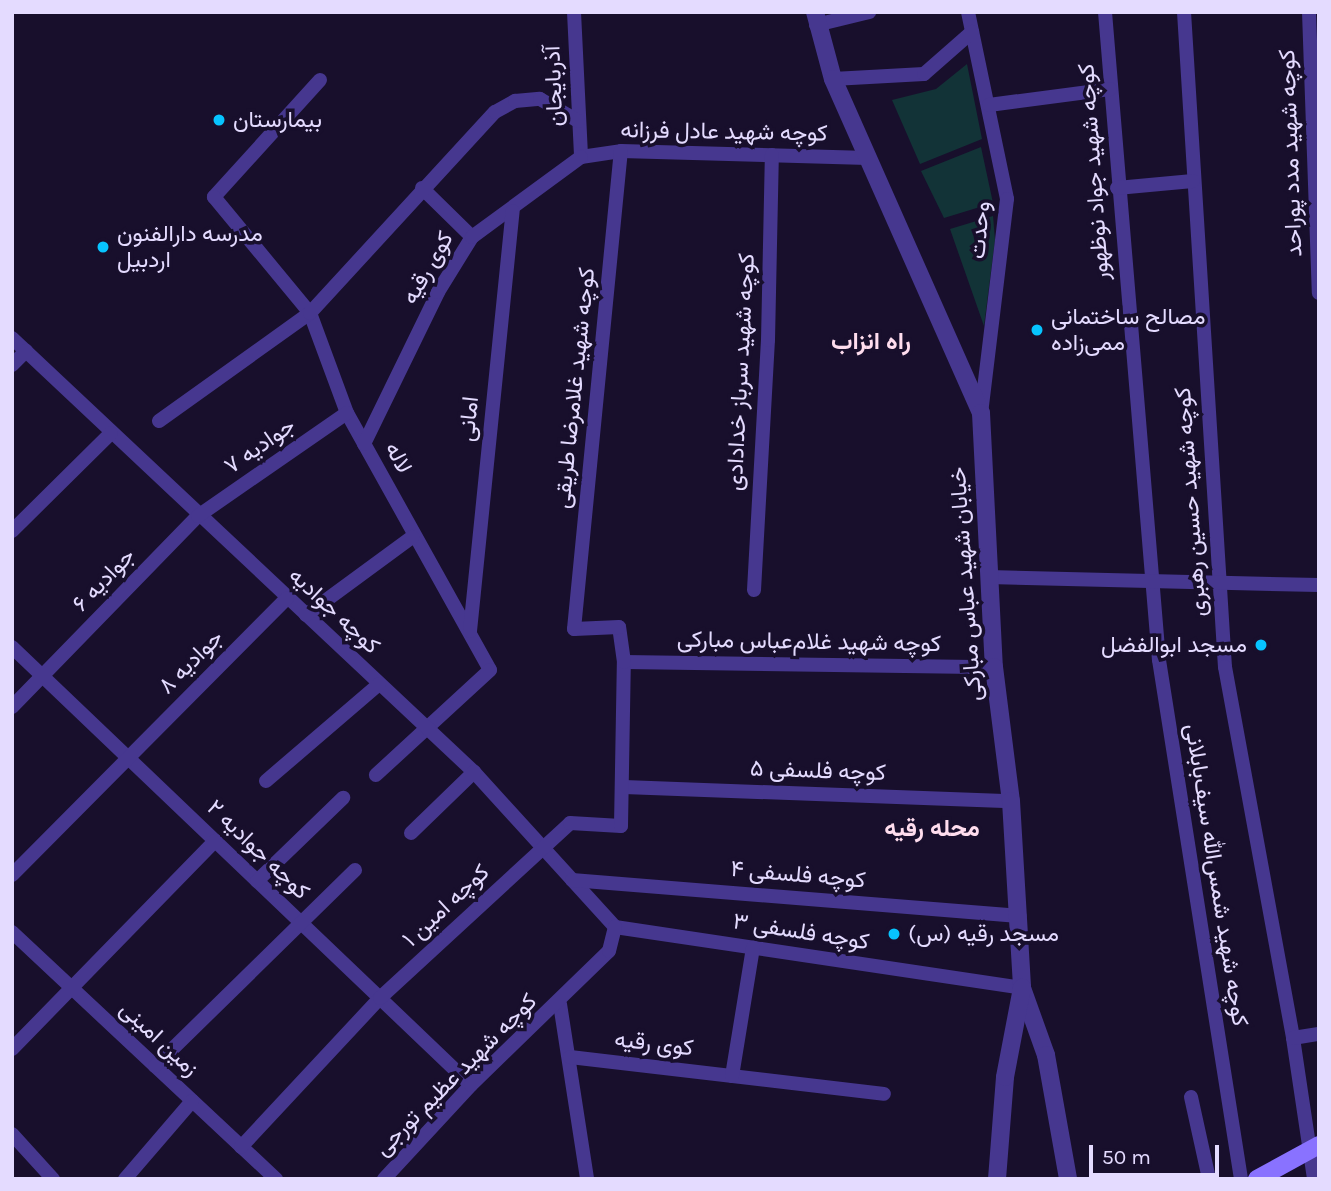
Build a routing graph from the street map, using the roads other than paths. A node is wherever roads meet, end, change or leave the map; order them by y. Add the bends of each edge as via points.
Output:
1 (574, 12) edge
2 (869, 12) edge
3 (968, 12) edge
4 (1105, 12) edge
5 (1184, 12) edge
6 (1309, 12) edge
7 (816, 19) edge
8 (972, 32) junction
9 (834, 79) junction
10 (320, 80) dead end
11 (1110, 89) junction
12 (989, 105) junction
13 (578, 121) junction
14 (621, 151) junction
15 (772, 155) junction
16 (581, 157) junction
17 (868, 158) junction
18 (1193, 181) junction
19 (422, 188) junction
20 (1117, 188) junction
21 (513, 211) junction
22 (472, 237) junction
23 (1319, 293) edge
24 (310, 313) junction
25 (12, 338) edge
26 (26, 351) junction
27 (12, 365) edge
28 (347, 413) junction
29 (981, 413) junction
30 (159, 421) dead end
31 (111, 433) junction
32 (364, 444) junction
33 (198, 516) junction
34 (12, 531) edge
35 (412, 537) junction
36 (988, 578) junction
37 (1151, 578) junction
38 (1219, 584) junction
39 (1319, 585) edge
40 (754, 590) dead end
41 (287, 598) junction
42 (306, 615) junction
43 (470, 631) junction
44 (12, 647) edge
45 (624, 662) junction
46 (994, 667) junction
47 (43, 677) junction
48 (379, 684) junction
49 (12, 707) edge
50 (426, 727) junction
51 (128, 758) junction
52 (474, 772) junction
53 (376, 775) dead end
54 (265, 781) dead end
55 (624, 787) junction
56 (343, 798) dead end
57 (1011, 801) junction
58 (411, 833) dead end
59 (215, 841) junction
60 (543, 848) junction
61 (355, 870) dead end
62 (12, 875) edge
63 (572, 880) junction
64 (257, 881) junction
65 (1020, 916) junction
66 (301, 923) junction
67 (615, 927) junction
68 (12, 932) edge
69 (753, 948) junction
70 (1022, 988) junction
71 (73, 989) junction
72 (380, 998) junction
73 (560, 1003) junction
74 (1319, 1034) edge
75 (1293, 1038) junction
76 (12, 1049) edge
77 (570, 1057) junction
78 (155, 1066) junction
79 (732, 1076) junction
80 (471, 1085) junction
81 (884, 1094) dead end
82 (1191, 1097) dead end
83 (192, 1101) junction
84 (12, 1133) edge
85 (241, 1147) junction
86 (1315, 1147) edge
87 (52, 1179) edge
88 (125, 1179) edge
89 (275, 1179) edge
90 (384, 1179) edge
91 (587, 1179) edge
92 (997, 1179) edge
93 (1068, 1179) edge
94 (1209, 1179) edge
95 (1241, 1179) edge
96 (1257, 1179) edge
97 (1314, 1179) edge

1 - 13 street, آذربایجان
2 - 7 street
3 - 8 street, وحدت
4 - 11 street, کوچه شهید جواد نوظهور
5 - 18 street, کوچه شهید حسین رهبری
6 - 23 street, کوچه شهید مدد پوراحد
7 - 9 street, خیابان شهید عباس مبارکی
8 - 9 street via 924,74
8 - 12 street, وحدت
9 - 17 street, خیابان شهید عباس مبارکی
10 - 24 street, لاله via 215,193 216,200
11 - 12 street
11 - 20 street, کوچه شهید جواد نوظهور
12 - 29 street, وحدت via 1007,199
13 - 16 street, آذربایجان
13 - 19 street via 540,99 515,101 495,113
14 - 15 street, کوچه شهید عادل فرزانه
14 - 16 street, کوچه شهید عادل فرزانه
14 - 45 street, کوچه شهید غلامرضا طریقی via 574,629 619,627
15 - 17 street, کوچه شهید عادل فرزانه
15 - 40 street, کوچه شهید سرباز خدادادی via 768,340
16 - 21 street, کوی رقیه
17 - 29 street, خیابان شهید عباس مبارکی
18 - 20 street
18 - 38 street, کوچه شهید حسین رهبری
19 - 22 street
19 - 24 street
20 - 37 street, کوچه شهید جواد نوظهور
21 - 22 street, کوی رقیه
21 - 43 street, امانی
22 - 32 street, کوی رقیه via 438,292
24 - 28 street, لاله
24 - 30 street
25 - 26 street, کوچه جوادیه
26 - 27 street
26 - 31 street, کوچه جوادیه
28 - 32 street, لاله
28 - 33 street, جوادیه ۷
29 - 36 street, خیابان شهید عباس مبارکی
31 - 33 street, کوچه جوادیه
31 - 34 street
32 - 35 street, لاله
33 - 41 street, کوچه جوادیه
33 - 47 street, جوادیه ۶
35 - 42 street
35 - 43 street, لاله
36 - 37 street
36 - 46 street, خیابان شهید عباس مبارکی
37 - 38 street
37 - 95 street, کوچه شهید شمس‌الله سیف‌بابلانی via 1159,660
38 - 39 street
38 - 75 street, کوچه شهید حسین رهبری via 1225,667
41 - 42 street, کوچه جوادیه
41 - 51 street, جوادیه ۸
42 - 48 street, کوچه جوادیه
43 - 50 street, لاله via 490,670
44 - 47 street, کوچه جوادیه ۲
45 - 46 street, کوچه شهید غلام‌عباس مبارکی
45 - 55 street
46 - 57 street, خیابان شهید عباس مبارکی
47 - 49 street, جوادیه ۶
47 - 51 street, کوچه جوادیه ۲
48 - 50 street, کوچه جوادیه
48 - 54 street
50 - 52 street, کوچه جوادیه
50 - 53 street
51 - 59 street, کوچه جوادیه ۲
51 - 62 street, جوادیه ۸
52 - 58 street
52 - 60 street, کوچه جوادیه
55 - 57 street, کوچه فلسفی ۵
55 - 60 street via 621,825 570,823
56 - 64 street
57 - 65 street, خیابان شهید عباس مبارکی
59 - 64 street, کوچه جوادیه ۲
59 - 71 street
60 - 63 street, کوچه جوادیه
60 - 72 street, کوچه امین ۱
61 - 66 street
63 - 65 street, کوچه فلسفی ۴
63 - 67 street, کوچه جوادیه
64 - 66 street, کوچه جوادیه ۲
65 - 70 street, خیابان شهید عباس مبارکی
66 - 72 street, کوچه جوادیه ۲
66 - 78 street
67 - 69 street, کوچه فلسفی ۳
67 - 73 street, کوچه شهید عظیم تورجی via 609,951
68 - 71 street, زمین امینی
69 - 70 street, کوچه فلسفی ۳
69 - 79 street
70 - 92 street via 1004,1077
70 - 93 street, خیابان شهید عباس مبارکی via 1046,1055
71 - 76 street
71 - 78 street, زمین امینی
72 - 80 street, کوچه جوادیه ۲
72 - 85 street, کوچه امین ۱
73 - 77 street
73 - 80 street, کوچه شهید عظیم تورجی
74 - 75 street
75 - 86 street, کوچه شهید حسین رهبری
77 - 79 street, کوی رقیه
77 - 91 street
78 - 83 street, زمین امینی
79 - 81 street, کوی رقیه
80 - 90 street, کوچه شهید عظیم تورجی
82 - 94 street
83 - 85 street, زمین امینی
83 - 88 street
84 - 87 street
85 - 89 street, زمین امینی
86 - 96 main road
86 - 97 street, کوچه شهید حسین رهبری

